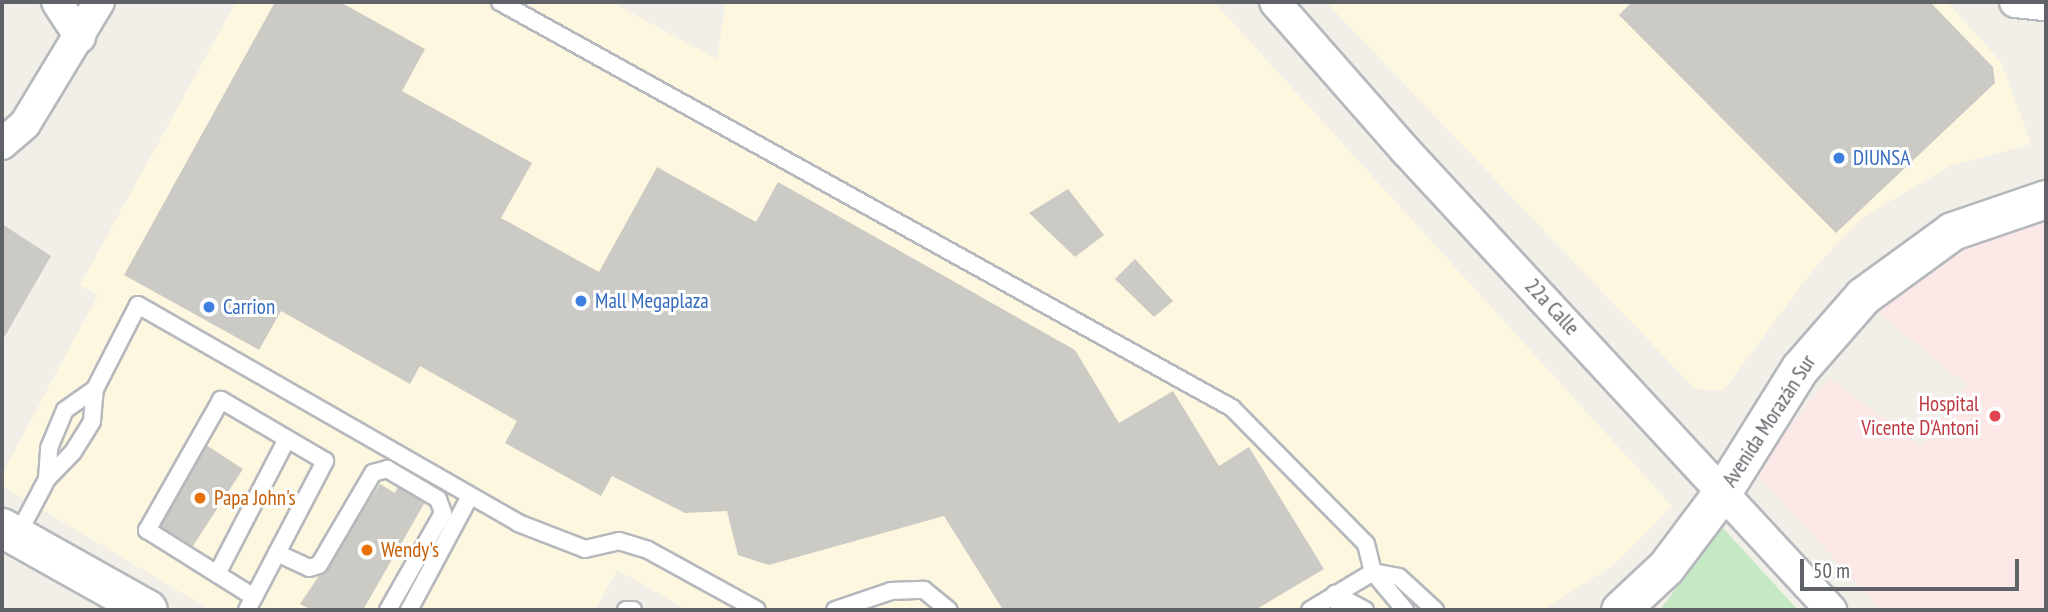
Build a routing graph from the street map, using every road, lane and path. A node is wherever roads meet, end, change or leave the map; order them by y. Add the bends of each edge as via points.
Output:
1 (57, 2) edge
2 (99, 2) edge
3 (500, 2) edge
4 (1275, 2) edge
5 (2015, 2) edge
6 (2046, 5) edge
7 (80, 37) junction
8 (2, 144) edge
9 (2046, 199) edge
10 (94, 389) junction
11 (287, 439) junction
12 (47, 479) junction
13 (1723, 491) junction
14 (470, 496) junction
15 (9, 532) edge
16 (277, 553) junction
17 (1373, 572) junction
18 (217, 574) junction
19 (1338, 602) edge
20 (250, 604) edge
21 (148, 610) edge
22 (388, 610) edge
23 (409, 610) edge
24 (626, 610) edge
25 (633, 610) edge
26 (757, 610) edge
27 (835, 610) edge
28 (949, 610) edge
29 (1310, 610) edge
30 (1365, 610) edge
31 (1405, 610) edge
32 (1435, 610) edge
33 (1620, 610) edge
34 (1831, 610) edge

1 - 7 street
2 - 7 street
3 - 17 lane via 1231,408 1366,544
4 - 13 street, 22a Calle via 1406,151
5 - 6 street
7 - 8 street via 25,124
9 - 13 street, Avenida Morazán Sur via 1952,231 1863,296 1800,368
10 - 12 lane via 92,421 73,452
10 - 12 lane via 65,410 49,448
10 - 14 lane via 138,305
11 - 16 lane via 325,461
11 - 18 lane
11 - 18 lane via 221,400 147,530
12 - 15 lane
13 - 33 street, Avenida Morazán Sur via 1666,567
13 - 34 street, 22a Calle
14 - 23 lane
14 - 26 lane via 518,523 585,549 619,541 648,550
15 - 21 main road
16 - 20 lane
16 - 22 lane via 309,569 319,565 373,473 387,469 438,499 443,513
17 - 19 lane
17 - 31 lane
17 - 32 lane via 1399,578
18 - 20 lane
19 - 29 lane
19 - 30 lane
24 - 25 lane
27 - 28 lane via 891,591 924,590

